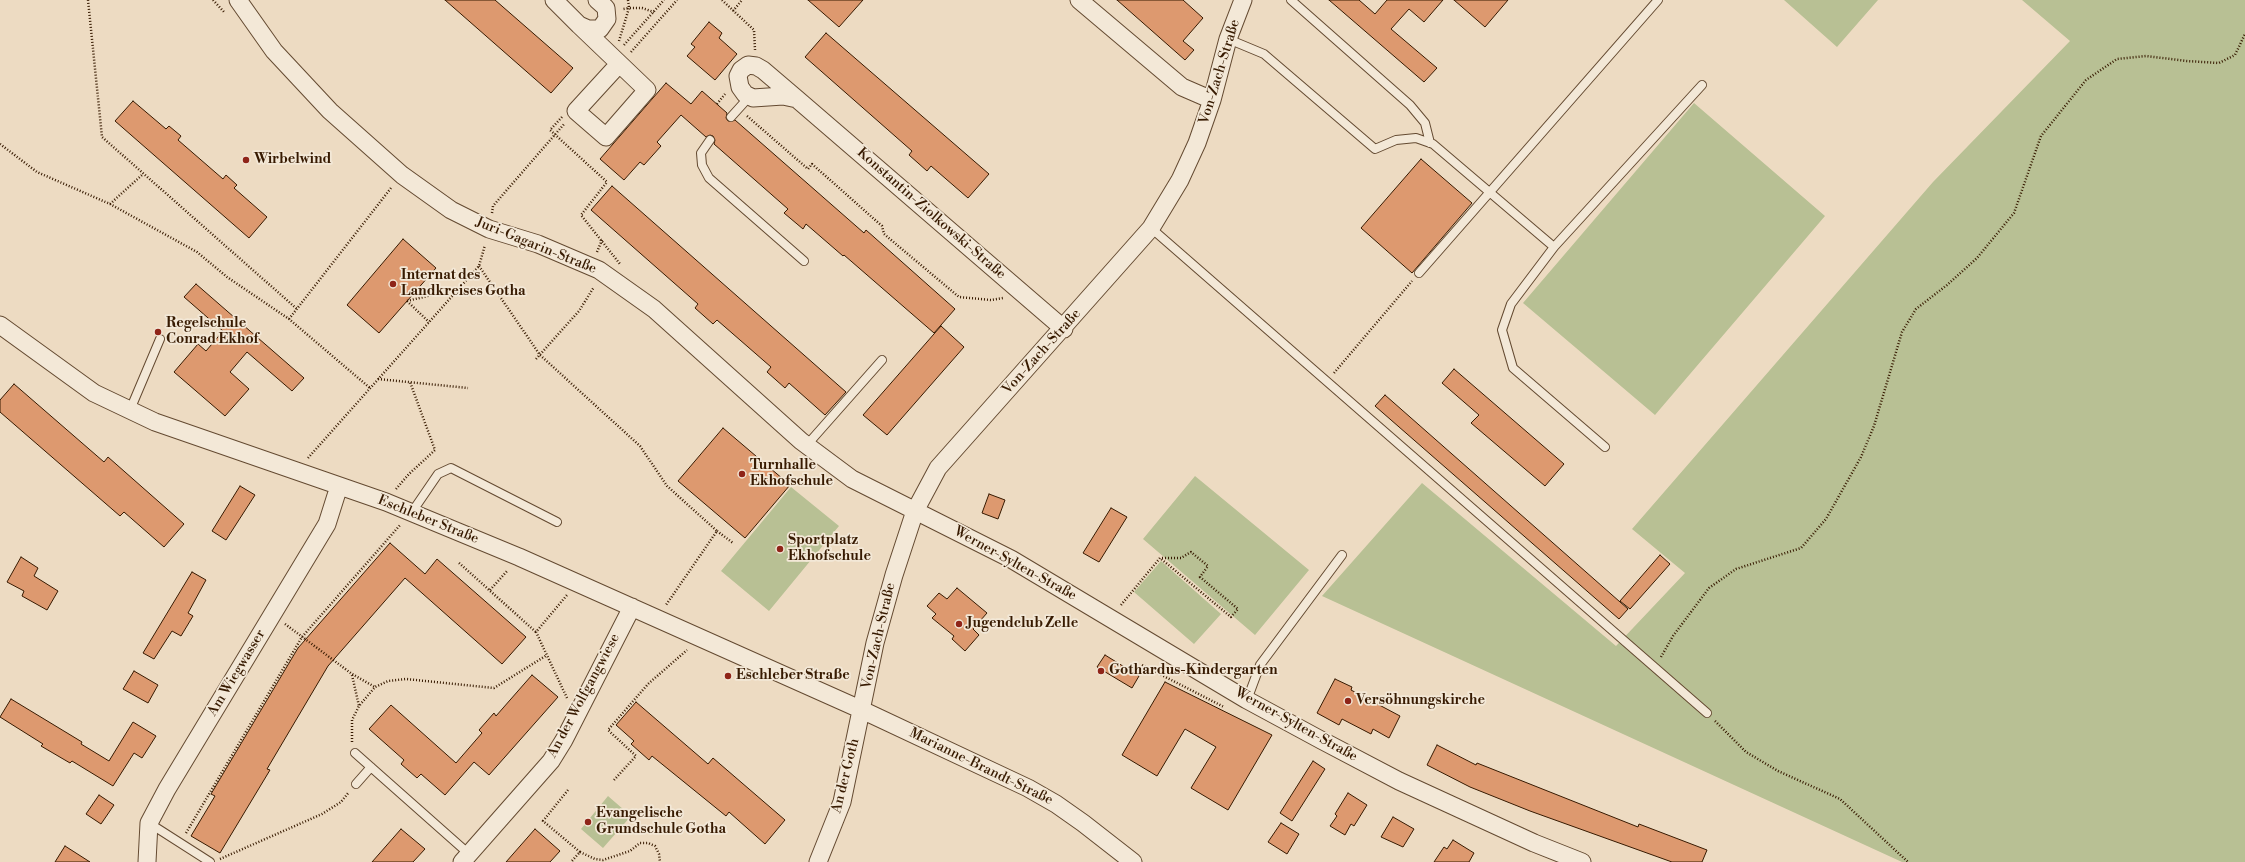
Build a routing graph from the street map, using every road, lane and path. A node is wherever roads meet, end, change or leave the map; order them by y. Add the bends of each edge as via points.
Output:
1 (88, 0) edge
2 (238, 0) edge
3 (554, 0) edge
4 (597, 0) edge
5 (628, 0) edge
6 (677, 0) edge
7 (722, 0) edge
8 (742, 0) edge
9 (1079, 0) edge
10 (1244, 0) edge
11 (1291, 0) edge
12 (1658, 0) edge
13 (629, 8) junction
14 (733, 11) junction
15 (654, 12) dead end
16 (579, 25) junction
17 (2245, 34) edge
18 (1228, 39) junction
19 (621, 58) junction
20 (756, 66) junction
21 (1702, 85) dead end
22 (798, 98) junction
23 (1212, 100) junction
24 (746, 101) junction
25 (717, 104) dead end
26 (572, 114) junction
27 (731, 117) dead end
28 (710, 140) dead end
29 (1430, 143) junction
30 (0, 144) edge
31 (143, 174) junction
32 (393, 186) dead end
33 (1490, 193) junction
34 (110, 204) junction
35 (493, 206) dead end
36 (1151, 228) junction
37 (489, 229) junction
38 (1554, 248) junction
39 (804, 260) dead end
40 (479, 266) junction
41 (603, 273) junction
42 (1419, 273) joint
43 (456, 291) junction
44 (1025, 296) junction
45 (297, 309) junction
46 (289, 319) junction
47 (429, 322) junction
48 (0, 325) edge
49 (1064, 329) junction
50 (160, 339) dead end
51 (540, 355) junction
52 (536, 359) dead end
53 (882, 360) dead end
54 (378, 379) junction
55 (1327, 381) junction
56 (410, 382) junction
57 (370, 388) junction
58 (468, 388) dead end
59 (130, 410) junction
60 (806, 446) junction
61 (1605, 447) dead end
62 (295, 471) junction
63 (339, 486) junction
64 (386, 502) junction
65 (915, 510) junction
66 (412, 512) junction
67 (557, 522) dead end
68 (717, 531) junction
69 (733, 543) dead end
70 (1342, 555) dead end
71 (519, 557) junction
72 (1160, 558) junction
73 (459, 563) dead end
74 (577, 583) junction
75 (490, 590) junction
76 (632, 607) junction
77 (272, 614) junction
78 (657, 618) junction
79 (1112, 619) junction
80 (536, 632) junction
81 (302, 637) junction
82 (701, 638) junction
83 (547, 655) junction
84 (1142, 665) dead end
85 (1655, 668) junction
86 (352, 674) junction
87 (375, 687) junction
88 (1198, 689) dead end
89 (1198, 696) junction
90 (1247, 700) junction
91 (359, 706) junction
92 (1226, 708) dead end
93 (862, 710) junction
94 (1707, 713) joint
95 (576, 717) junction
96 (355, 753) joint
97 (371, 767) junction
98 (614, 780) dead end
99 (356, 784) joint
100 (568, 790) dead end
101 (149, 823) junction
102 (180, 843) junction
103 (580, 852) junction
104 (465, 858) edge
105 (147, 862) edge
106 (210, 862) edge
107 (214, 862) edge
108 (571, 862) edge
109 (660, 862) edge
110 (818, 862) edge
111 (1133, 862) edge
112 (1582, 862) edge
113 (1908, 862) edge

1 - 31 path via 102,137
2 - 37 street, Juri-Gagarin-Straße via 274,50 330,111 402,175 452,210
3 - 16 street
4 - 16 street via 606,8 607,19 600,29 588,29
5 - 13 path
6 - 19 path
7 - 14 path
8 - 14 path
9 - 23 street via 1182,88
10 - 18 street, Von-Zach-Straße
11 - 29 lane via 1410,105 1425,123
12 - 33 lane
13 - 15 path via 642,8
13 - 19 path
14 - 20 path via 754,30
16 - 19 street
17 - 85 path via 2234,55 2219,63 2146,56 2117,58 2086,80 2041,136 2014,213 1977,258 1916,309 1902,332 1874,426 1861,456 1826,519 1801,548 1736,569 1710,588 1673,636
18 - 23 street, Von-Zach-Straße
18 - 29 lane via 1264,54 1375,150 1396,140 1416,138
19 - 26 street
19 - 26 street via 647,90 606,137
20 - 22 street, Konstantin-Ziolkowski-Straße
20 - 24 street via 748,65 738,76
21 - 38 lane
22 - 24 street via 783,96
22 - 44 street, Konstantin-Ziolkowski-Straße
23 - 36 street, Von-Zach-Straße via 1198,143 1180,180
24 - 25 path via 726,93
24 - 27 lane
24 - 44 path via 746,114 808,169 812,164 882,226 884,234 959,298 991,300
26 - 35 path
28 - 39 lane via 701,153 702,165 709,178
29 - 33 lane
30 - 34 path via 37,172
31 - 34 path
31 - 45 path
32 - 45 path
33 - 38 lane
33 - 42 lane
34 - 46 path via 198,252 227,277
36 - 49 street, Von-Zach-Straße
36 - 55 lane
37 - 40 path
37 - 41 street, Juri-Gagarin-Straße via 538,244
38 - 61 lane via 1511,304 1502,330 1513,368
40 - 43 path
40 - 51 path
41 - 51 path via 579,311
41 - 60 street, Juri-Gagarin-Straße via 654,309
42 - 55 path
43 - 47 path
43 - 47 path via 407,301
44 - 49 street, Konstantin-Ziolkowski-Straße
45 - 46 path
46 - 57 path
47 - 54 path
48 - 59 street, Eschleber Straße via 94,394
49 - 65 street, Von-Zach-Straße via 938,468
50 - 59 lane
51 - 52 path
51 - 68 path via 640,446 667,486
53 - 60 lane
54 - 56 path
54 - 57 path
55 - 85 lane
56 - 58 path
56 - 64 path via 435,450 409,474
57 - 62 path
59 - 62 street, Eschleber Straße via 155,422
60 - 65 street, Juri-Gagarin-Straße via 852,479
62 - 63 street, Eschleber Straße
63 - 64 street, Eschleber Straße
63 - 77 street, Am Wiegwasser via 327,524
64 - 66 street, Eschleber Straße
65 - 79 street, Werner-Sylten-Straße via 1011,559
65 - 93 street, Von-Zach-Straße via 875,643
66 - 67 lane via 438,474 451,468
66 - 71 street, Eschleber Straße
66 - 81 path
68 - 69 path
68 - 78 path
70 - 90 lane via 1260,665
71 - 74 street, Eschleber Straße
71 - 75 path
72 - 72 path via 1231,617 1238,609 1200,577 1208,566 1191,552 1181,558
72 - 79 path
73 - 75 path
74 - 76 street, Eschleber Straße
74 - 80 path
75 - 80 path
76 - 78 street, Eschleber Straße
76 - 95 street, An der Wolfgangwiese
77 - 81 path
77 - 101 street, Am Wiegwasser
78 - 82 street, Eschleber Straße
79 - 90 street, Werner-Sylten-Straße
80 - 83 path
81 - 86 path
81 - 102 path
82 - 93 street, Eschleber Straße
82 - 98 path via 648,684 608,730 636,756
83 - 87 path via 494,688 406,679 388,681
83 - 95 path
84 - 89 path
85 - 94 lane
86 - 87 path
86 - 91 path
87 - 91 path
88 - 89 path
89 - 92 path
90 - 112 street, Werner-Sylten-Straße via 1399,781 1534,843
91 - 96 path via 352,720 351,740
93 - 110 street, An der Goth via 842,802
93 - 111 street, Marianne-Brandt-Straße via 1028,788 1062,807
94 - 113 path via 1746,752 1778,771 1840,799
95 - 104 street, An der Wolfgangwiese via 551,761
96 - 97 lane, An der Wolfgangwiese
97 - 99 lane
97 - 104 lane, An der Wolfgangwiese
99 - 107 path via 341,802 322,814
100 - 103 path via 543,820
101 - 102 lane
101 - 105 street, Am Wiegwasser
102 - 106 lane
103 - 108 path
103 - 109 path via 603,860 630,851 640,843 648,843 655,846

